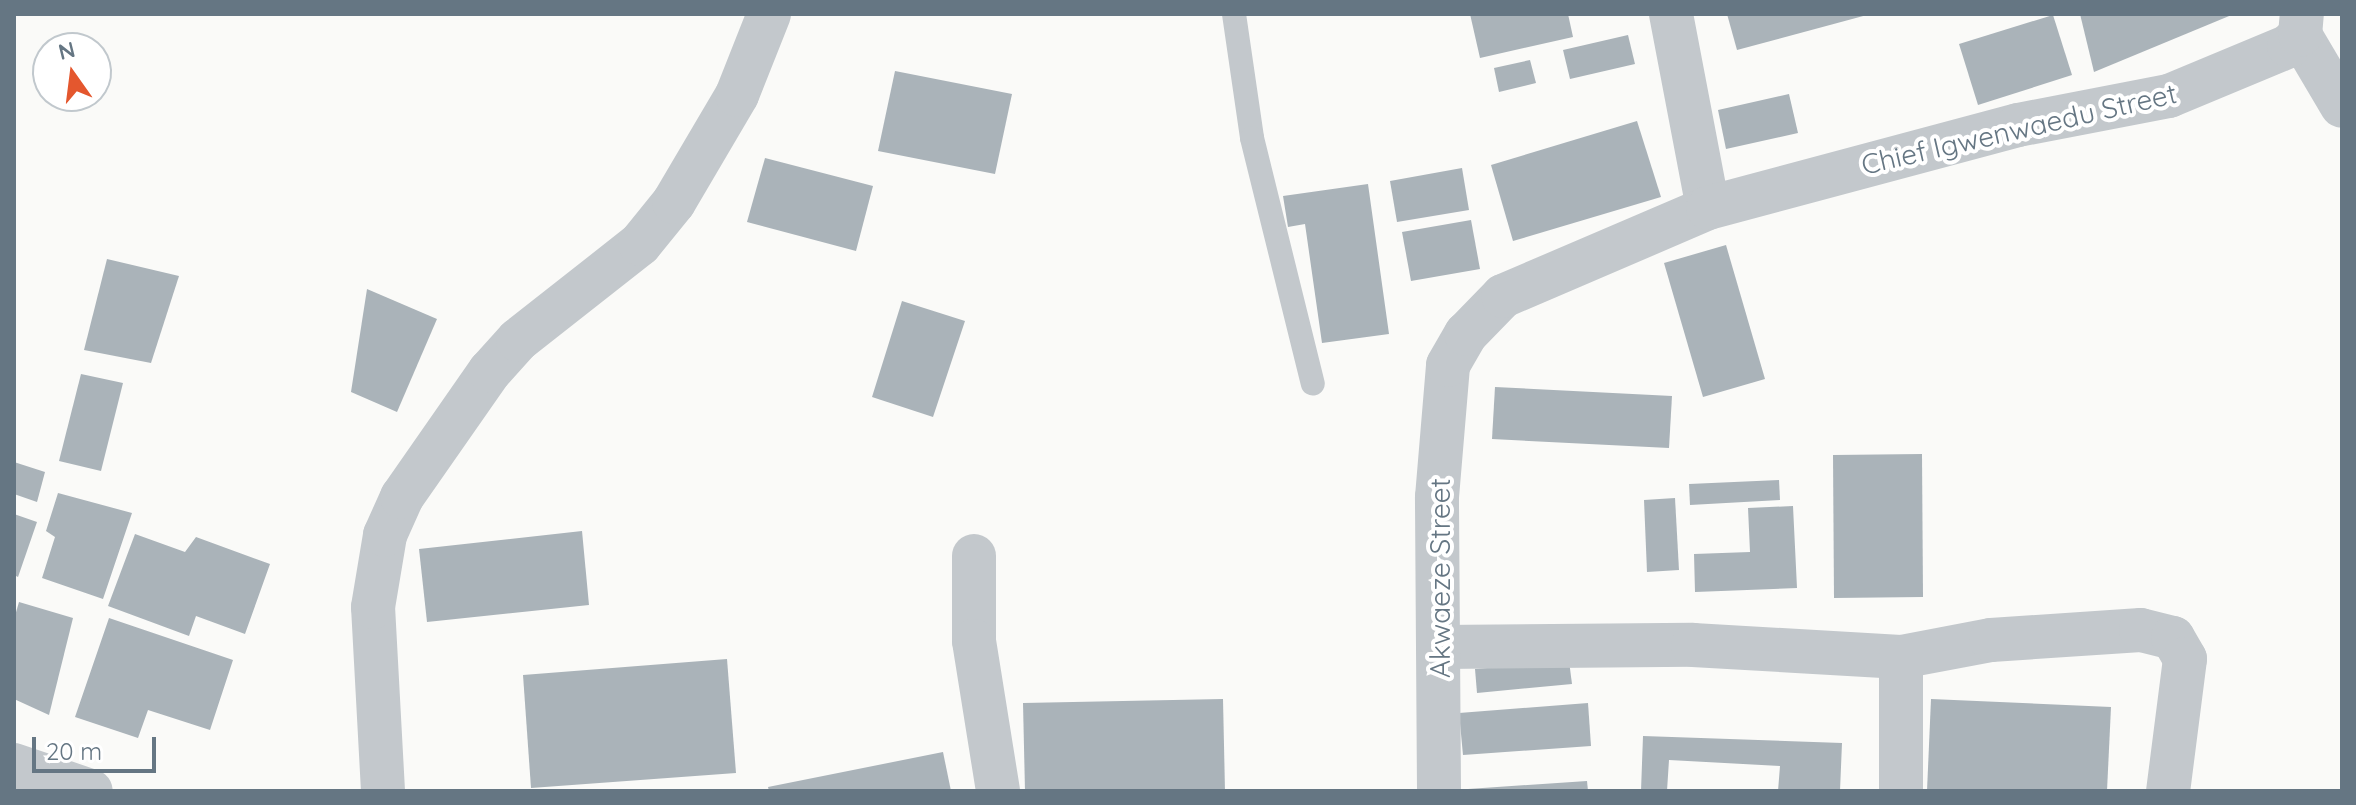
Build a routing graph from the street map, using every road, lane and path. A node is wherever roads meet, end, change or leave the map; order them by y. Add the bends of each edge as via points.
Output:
1 (769, 14) edge
2 (1234, 14) edge
3 (1671, 14) edge
4 (2301, 24) edge
5 (2342, 106) edge
6 (1708, 208) junction
7 (1448, 365) joint
8 (1313, 384) dead end
9 (974, 556) dead end
10 (1440, 647) junction
11 (1901, 657) junction
12 (14, 765) edge
13 (91, 791) edge
14 (383, 791) edge
15 (998, 791) edge
16 (1439, 791) edge
17 (1901, 791) edge
18 (2168, 791) edge

1 - 14 street via 737,95 674,202 640,244 518,340 490,371 402,497 385,535 373,607
2 - 8 lane via 1252,138
3 - 6 street
4 - 5 street
4 - 6 street, Chief Igwenwaedu Street via 2234,72 2169,96 2018,125
6 - 7 street, Chief Igwenwaedu Street via 1503,296 1466,334
7 - 10 street, Akwaeze Street via 1437,497
9 - 15 street via 974,641
10 - 11 street via 1693,645
10 - 16 street, Akwaeze Street
11 - 17 street
11 - 18 street via 2066,632 2141,630 2173,638 2185,659
12 - 13 street

